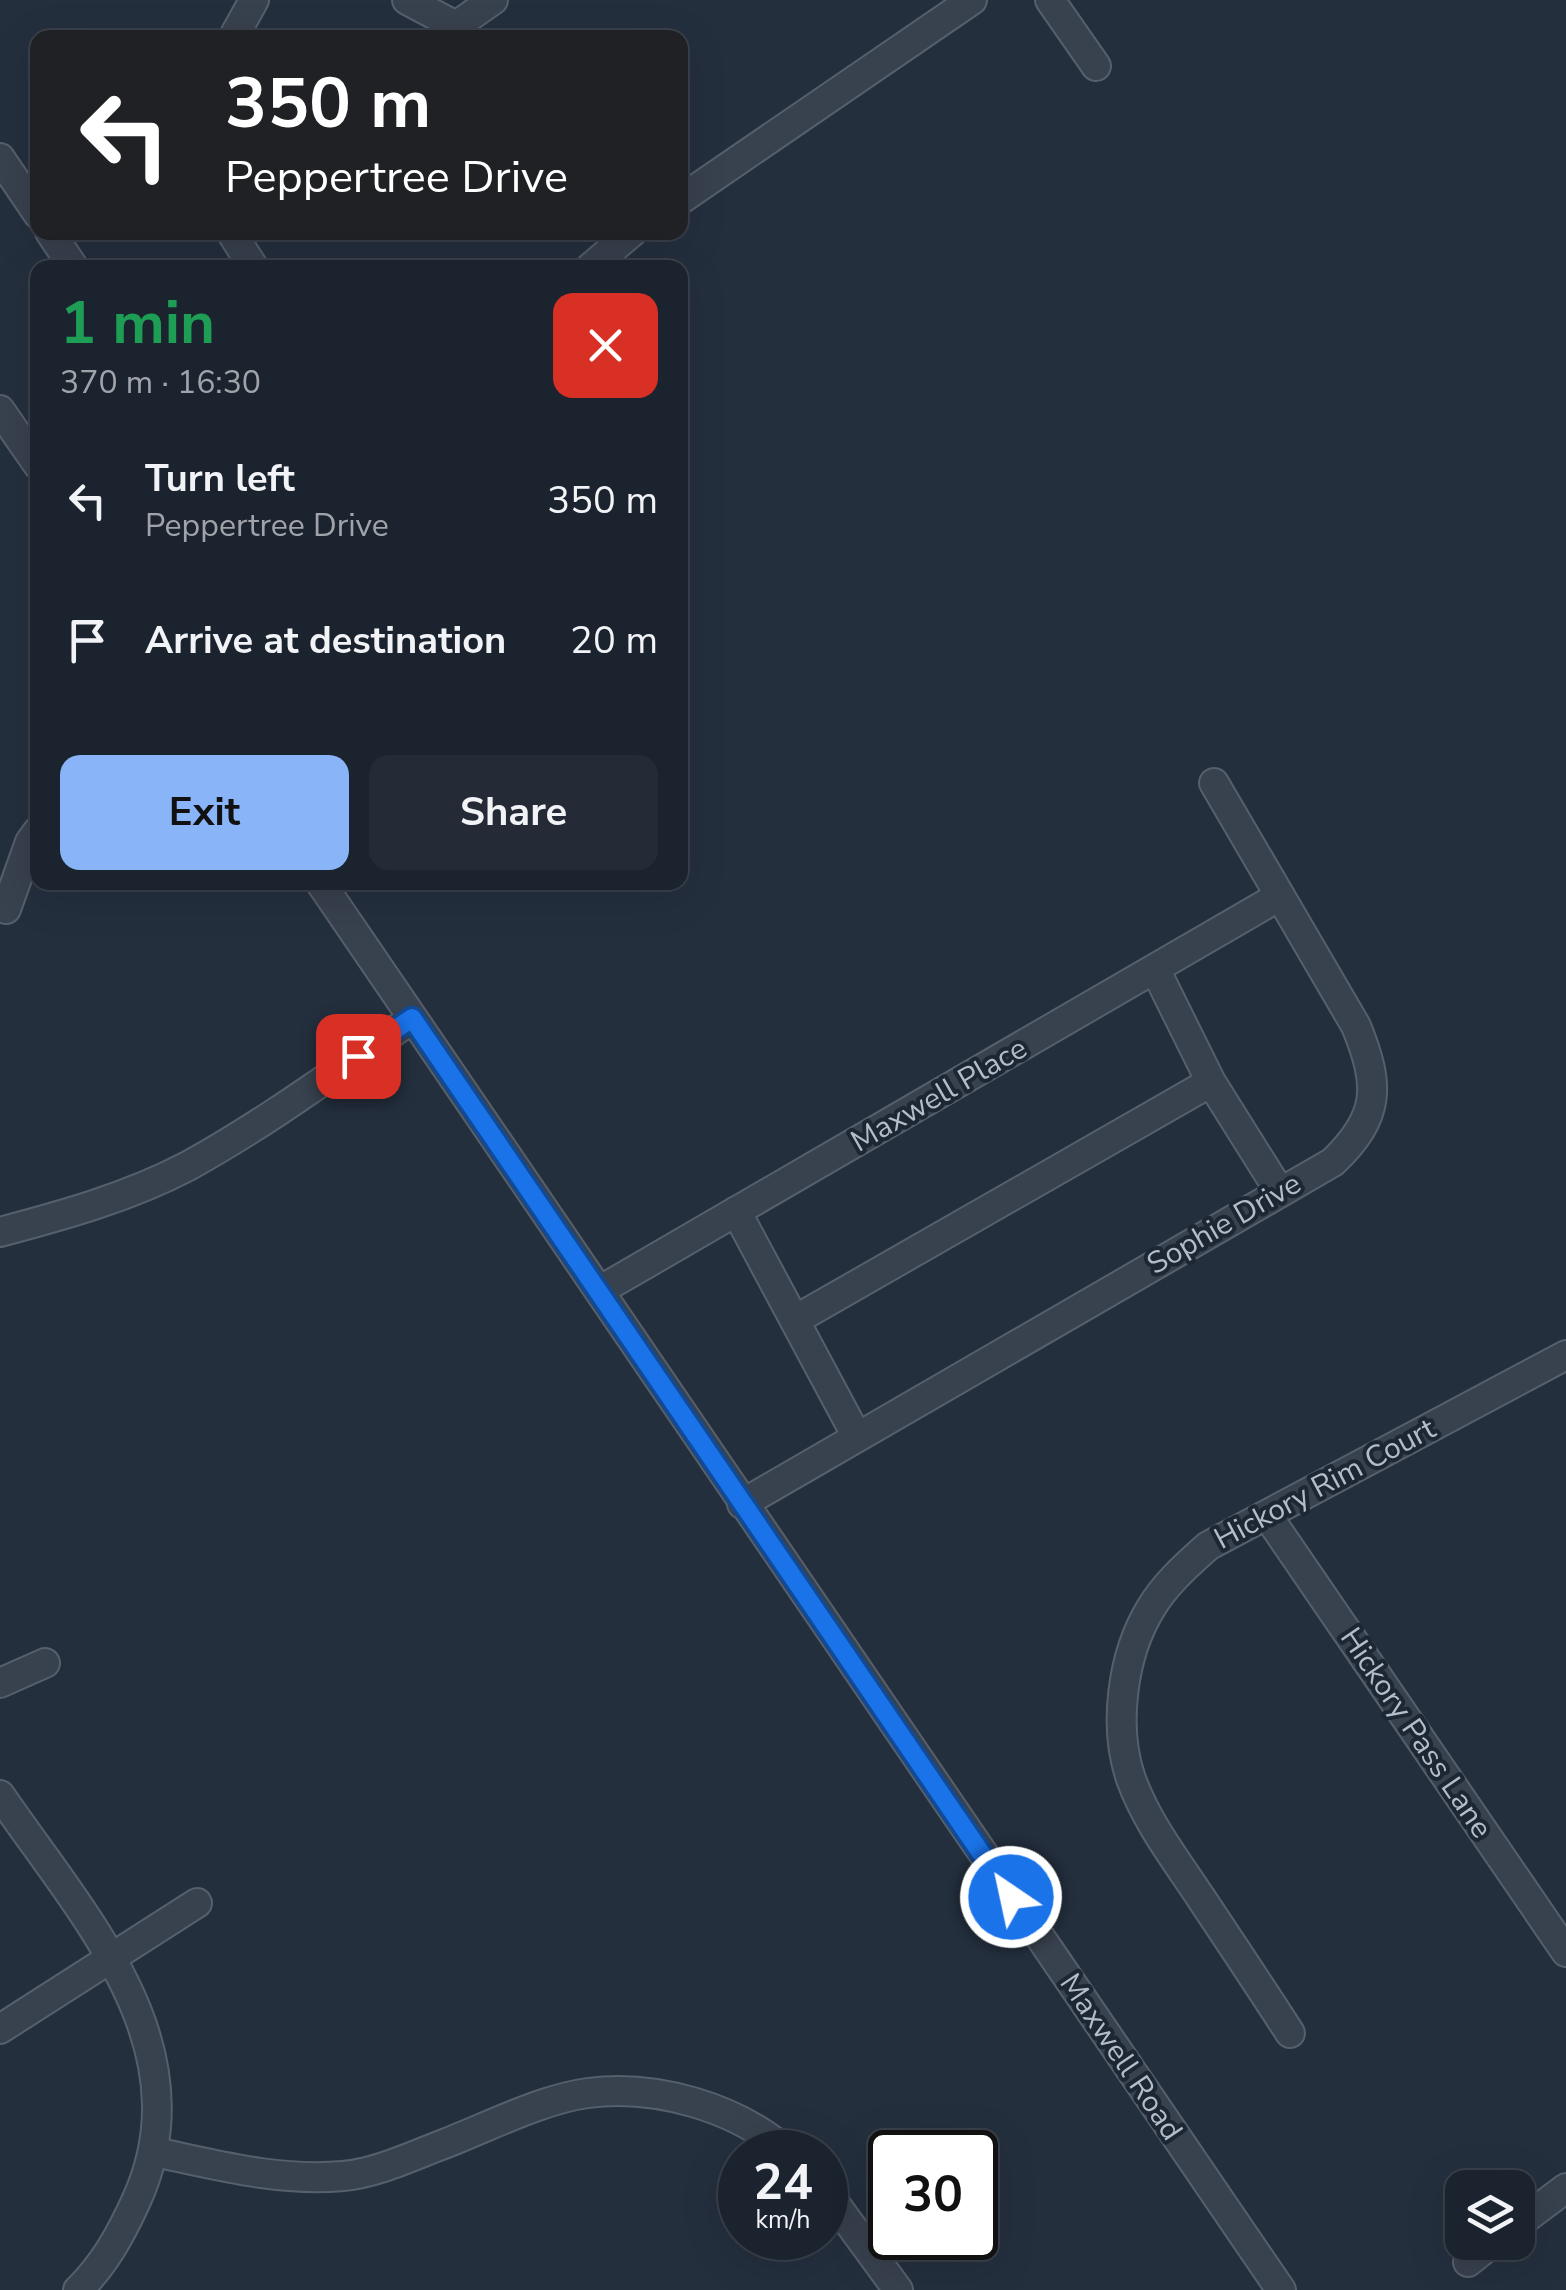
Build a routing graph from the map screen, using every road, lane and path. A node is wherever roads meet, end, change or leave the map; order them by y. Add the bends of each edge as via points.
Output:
1 (254, 0) edge
2 (407, 0) edge
3 (493, 0) edge
4 (972, 0) edge
5 (1050, 0) edge
6 (237, 30) edge
7 (459, 30) edge
8 (464, 30) edge
9 (1096, 66) dead end
10 (0, 158) edge
11 (688, 195) edge
12 (30, 202) edge
13 (616, 240) edge
14 (598, 260) edge
15 (0, 410) edge
16 (30, 453) edge
17 (1214, 783) dead end
18 (30, 842) edge
19 (325, 890) edge
20 (1278, 897) junction
21 (6, 909) dead end
22 (1155, 969) junction
23 (412, 1018) junction
24 (1211, 1082) junction
25 (1280, 1192) junction
26 (736, 1211) junction
27 (0, 1232) edge
28 (599, 1291) junction
29 (795, 1320) junction
30 (1566, 1355) edge
31 (856, 1436) junction
32 (742, 1504) junction
33 (1267, 1515) junction
34 (44, 1663) dead end
35 (0, 1683) edge
36 (0, 1795) edge
37 (197, 1903) dead end
38 (1566, 1952) edge
39 (112, 1960) junction
40 (0, 2029) edge
41 (1290, 2033) dead end
42 (752, 2130) edge
43 (155, 2152) junction
44 (1566, 2188) edge
45 (1535, 2211) edge
46 (848, 2222) edge
47 (1470, 2260) edge
48 (1468, 2262) dead end
49 (78, 2290) edge
50 (898, 2290) edge
51 (1280, 2290) edge

1 - 6 street
2 - 7 street
3 - 8 street
4 - 11 street
5 - 9 street
10 - 12 street
13 - 14 street
15 - 16 street
17 - 20 street, Sophie Drive
18 - 21 street
19 - 23 street, Maxwell Road
20 - 22 street, Maxwell Place
20 - 25 street, Sophie Drive via 1356,1026 1371,1062 1372,1092 1354,1142
22 - 24 street
22 - 26 street, Maxwell Place
23 - 27 street via 186,1167 83,1210
23 - 28 street, Maxwell Road
24 - 25 street
24 - 29 street
25 - 31 street, Sophie Drive
26 - 28 street, Maxwell Place
26 - 29 street
28 - 32 street, Maxwell Road
29 - 31 street
30 - 33 street, Hickory Rim Court
31 - 32 street, Sophie Drive
32 - 51 street, Maxwell Road
33 - 38 street, Hickory Pass Lane
33 - 41 street, Hickory Rim Court via 1208,1546 1151,1608 1134,1643 1122,1734 1148,1819
34 - 35 street
36 - 39 street
37 - 39 street
39 - 40 street
39 - 43 street via 147,2033 156,2072
42 - 43 street via 692,2100 588,2093 346,2176 244,2171
43 - 49 street via 124,2227
44 - 45 street
46 - 50 street
47 - 48 street

